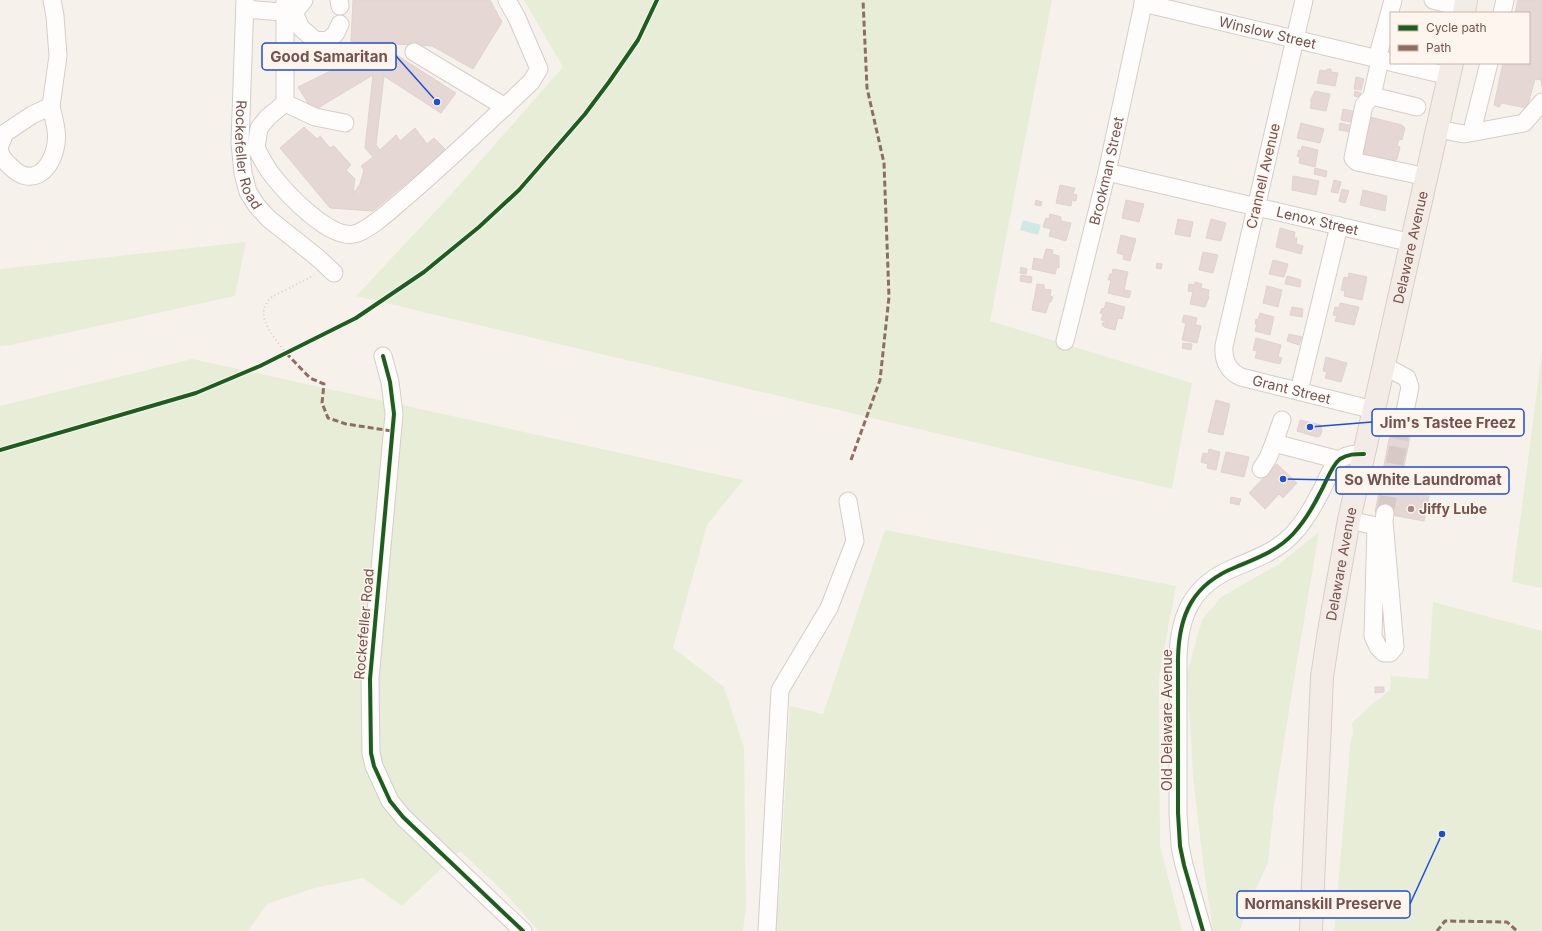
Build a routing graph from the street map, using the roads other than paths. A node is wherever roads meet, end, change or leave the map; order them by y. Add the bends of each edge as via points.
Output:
1 (52, 0) edge
2 (507, 0) edge
3 (1304, 0) edge
4 (1393, 0) edge
5 (1433, 0) edge
6 (1505, 0) edge
7 (1144, 2) edge
8 (245, 5) edge
9 (292, 6) edge
10 (1465, 7) edge
11 (1391, 12) edge
12 (1502, 12) edge
13 (1390, 18) edge
14 (340, 24) dead end
15 (1295, 40) junction
16 (414, 52) dead end
17 (1386, 61) edge
18 (1410, 64) edge
19 (1489, 64) edge
20 (1451, 69) edge
21 (1372, 96) junction
22 (1542, 102) edge
23 (285, 103) junction
24 (51, 106) junction
25 (505, 107) junction
26 (1417, 107) dead end
27 (345, 123) dead end
28 (1438, 129) junction
29 (1472, 132) junction
30 (0, 145) edge
31 (0, 152) edge
32 (1107, 172) junction
33 (1427, 177) junction
34 (1256, 206) junction
35 (1339, 226) junction
36 (1412, 243) junction
37 (330, 269) road end
38 (1065, 341) dead end
39 (1224, 352) joint
40 (383, 356) dead end
41 (1384, 366) junction
42 (1299, 391) junction
43 (1374, 410) junction
44 (1282, 420) dead end
45 (1402, 426) tunnel mouth
46 (1274, 443) junction
47 (1364, 454) junction
48 (1339, 460) junction
49 (1261, 469) dead end
50 (848, 501) dead end
51 (1385, 513) tunnel mouth
52 (1349, 520) junction
53 (523, 931) edge
54 (767, 931) edge
55 (1203, 931) edge
56 (1311, 931) edge

1 - 24 street via 58,56
2 - 25 street via 539,70 531,82
3 - 15 street, Crannell Avenue
4 - 11 street
5 - 10 street
6 - 12 street
7 - 15 street, Winslow Street
7 - 32 street, Brookman Street
8 - 9 street
8 - 37 street, Rockefeller Road via 240,143 248,192 269,219
9 - 14 street via 301,28 316,40 329,40
9 - 23 street
13 - 17 street
15 - 17 street, Winslow Street
15 - 34 street, Crannell Avenue
16 - 25 street
17 - 21 street
18 - 20 street, Winslow Street
19 - 29 street
20 - 28 main road, Delaware Avenue
21 - 26 street
21 - 33 street via 1364,105 1353,159 1356,162
22 - 29 street via 1524,123
23 - 25 street via 259,128 256,148 272,175 304,209 332,230 354,234 387,213
23 - 27 street via 315,117
24 - 30 street via 5,133
24 - 31 street via 57,134 50,162 42,173 30,177 17,174 2,158
28 - 29 street via 1464,134
28 - 33 main road, Delaware Avenue
32 - 34 street, Lenox Street
32 - 38 street, Brookman Street
33 - 36 main road, Delaware Avenue
34 - 35 street, Lenox Street
34 - 39 street, Crannell Avenue
35 - 36 street, Lenox Street
35 - 42 street
36 - 41 main road, Delaware Avenue
39 - 42 street, Grant Street via 1228,366 1239,376
40 - 53 street, Rockefeller Road via 390,382 394,414 370,680 371,753 374,766 390,801 403,817
41 - 43 main road, Delaware Avenue
41 - 45 street via 1408,378 1410,387
42 - 43 street, Grant Street
43 - 47 main road, Delaware Avenue
44 - 46 street
46 - 48 street
46 - 49 street
47 - 48 street via 1348,455
47 - 52 main road, Delaware Avenue
48 - 55 street, Old Delaware Avenue via 1294,533 1267,554 1211,580 1191,601 1179,633 1179,831 1184,865
50 - 54 street via 855,541 829,608 780,690
51 - 52 street via 1395,647 1390,653 1384,653 1378,647 1373,636 1376,526
52 - 56 main road, Delaware Avenue via 1322,677

